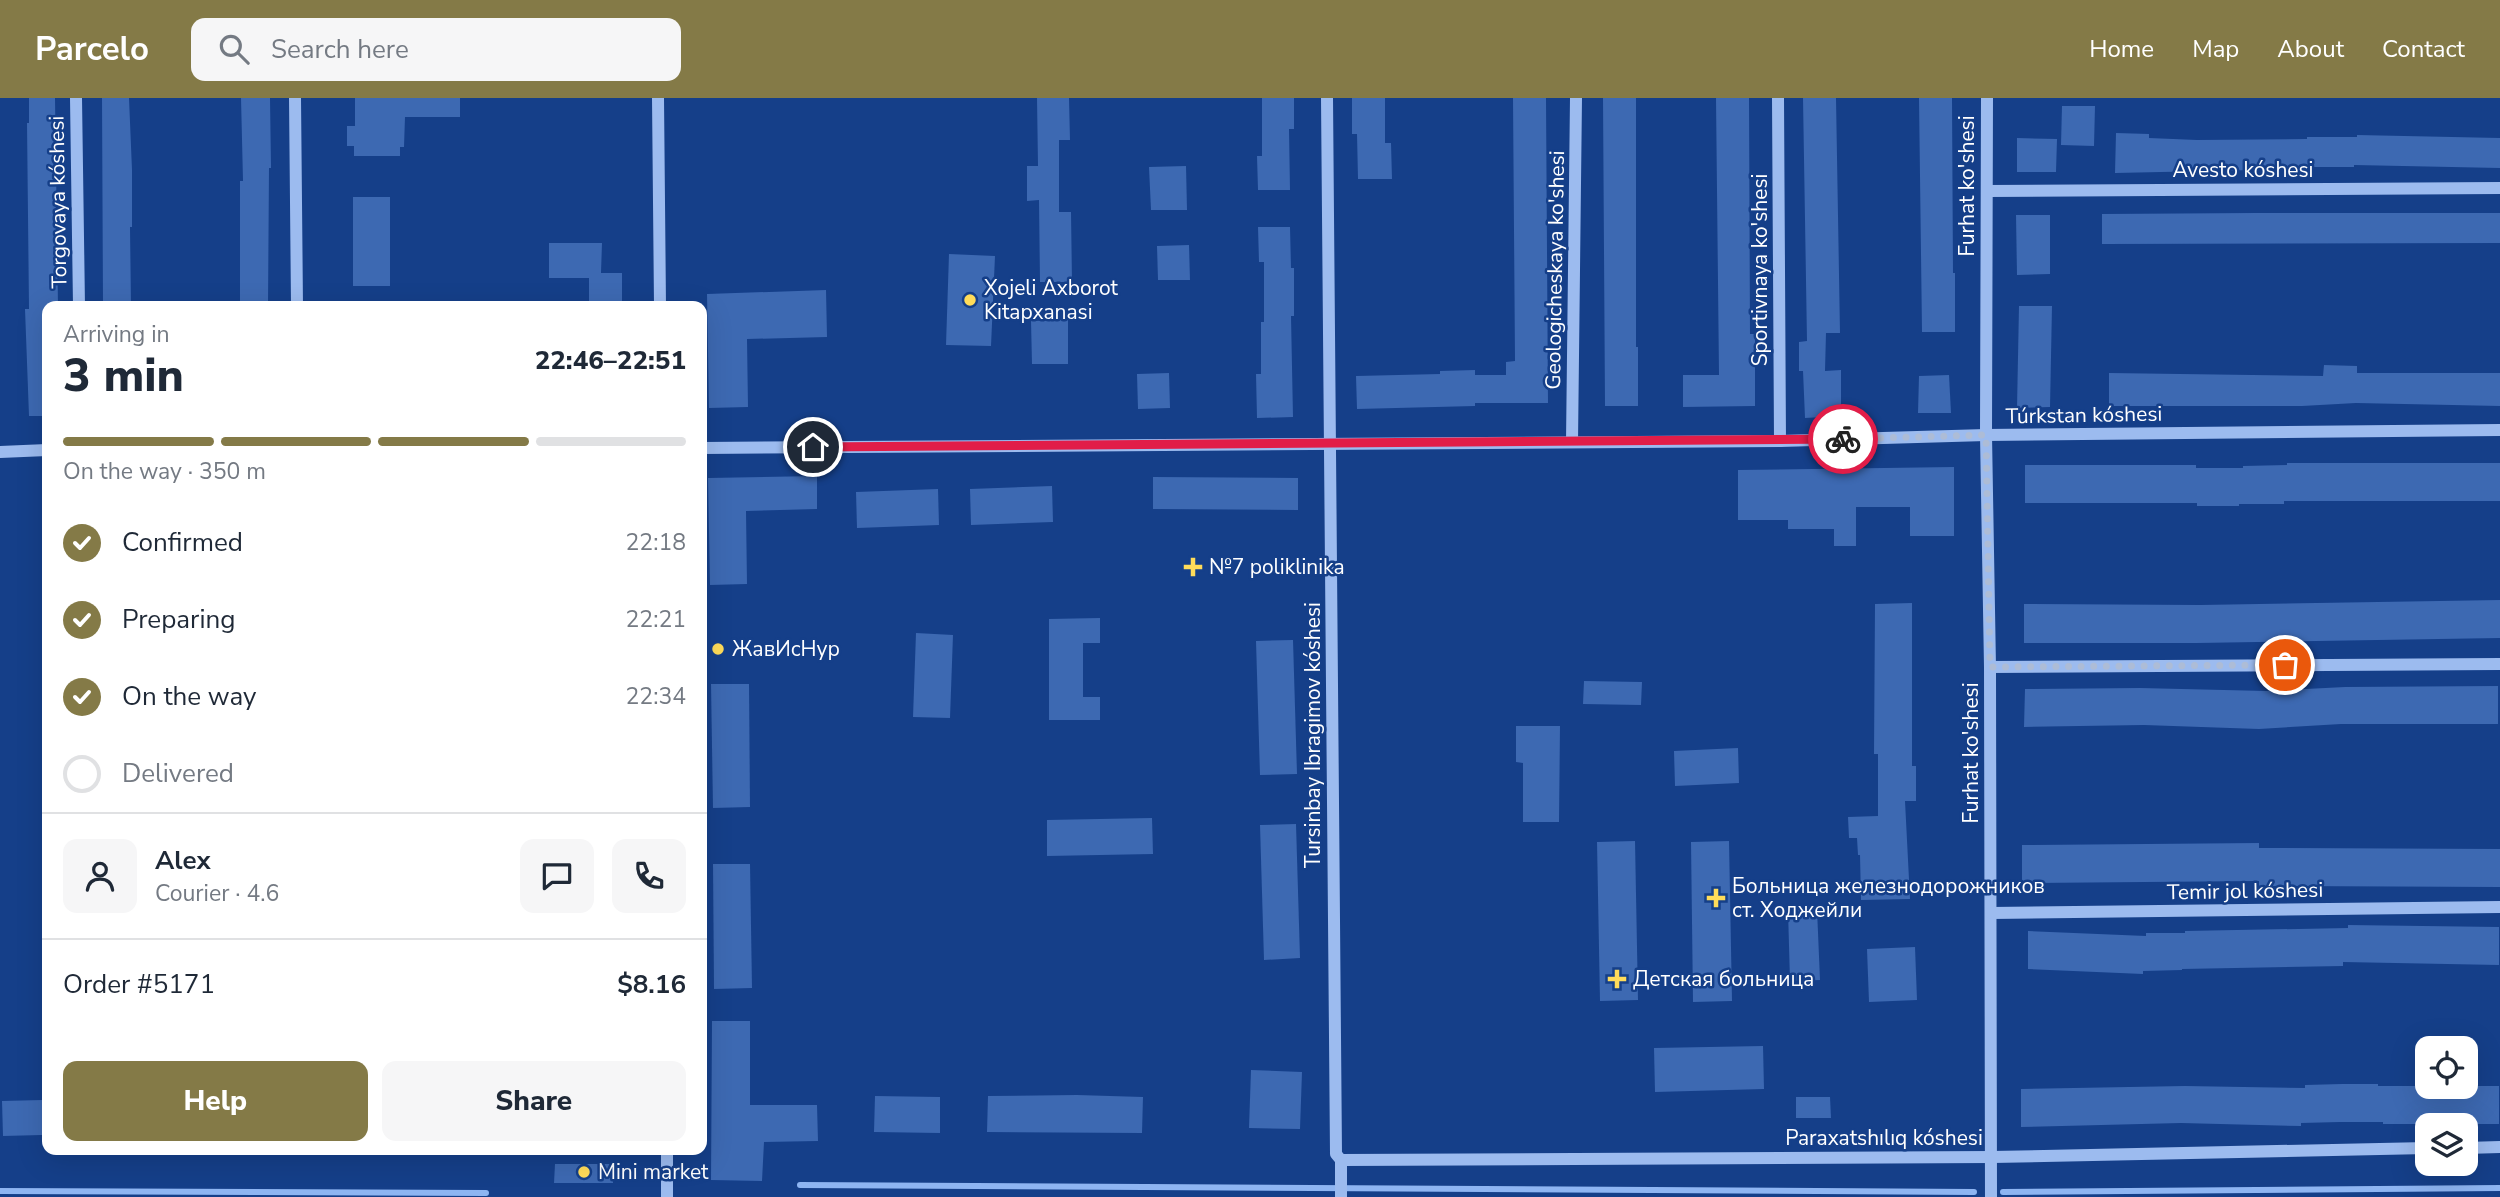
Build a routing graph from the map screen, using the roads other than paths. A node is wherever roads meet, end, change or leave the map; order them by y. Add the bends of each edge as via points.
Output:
1 (76, 98) edge
2 (295, 98) edge
3 (658, 98) edge
4 (1327, 98) edge
5 (1576, 98) edge
6 (1778, 98) edge
7 (1987, 98) edge
8 (2500, 188) edge
9 (1987, 191) junction
10 (79, 301) edge
11 (297, 301) edge
12 (660, 301) edge
13 (2500, 430) edge
14 (1986, 435) junction
15 (1780, 441) junction
16 (1572, 442) junction
17 (1330, 443) junction
18 (707, 448) edge
19 (42, 450) edge
20 (0, 452) edge
21 (2500, 664) edge
22 (1990, 667) junction
23 (2500, 907) edge
24 (1991, 913) junction
25 (2500, 1147) edge
26 (2478, 1148) edge
27 (2415, 1149) edge
28 (667, 1155) edge
29 (1992, 1157) junction
30 (1341, 1160) junction
31 (667, 1197) edge
32 (1341, 1197) edge
33 (1991, 1197) edge

1 - 10 street, Torgovaya kóshesi
2 - 11 street
3 - 12 street
4 - 17 street, Tursinbay Ibragimov kóshesi
5 - 16 street, Geologicheskaya ko'shesi
6 - 15 street, Sportivnaya ko'shesi
7 - 9 street, Furhat ko'shesi
8 - 9 street, Avesto kóshesi
9 - 14 street, Furhat ko'shesi
13 - 14 street, Túrkstan kóshesi
14 - 15 street, Túrkstan kóshesi
14 - 22 street, Furhat ko'shesi
15 - 16 street, Túrkstan kóshesi
16 - 17 street, Túrkstan kóshesi
17 - 18 street, Túrkstan kóshesi
17 - 30 street, Tursinbay Ibragimov kóshesi via 1336,1154
19 - 20 street
21 - 22 street
22 - 24 street, Furhat ko'shesi
23 - 24 street, Temir jol kóshesi
24 - 29 street, Furhat ko'shesi
25 - 26 street
27 - 29 street, Paraxatshılıq kóshesi
28 - 31 street
29 - 30 street, Paraxatshılıq kóshesi
29 - 33 street, Furhat ko'shesi
30 - 32 street, Tursinbay Ibragimov kóshesi

